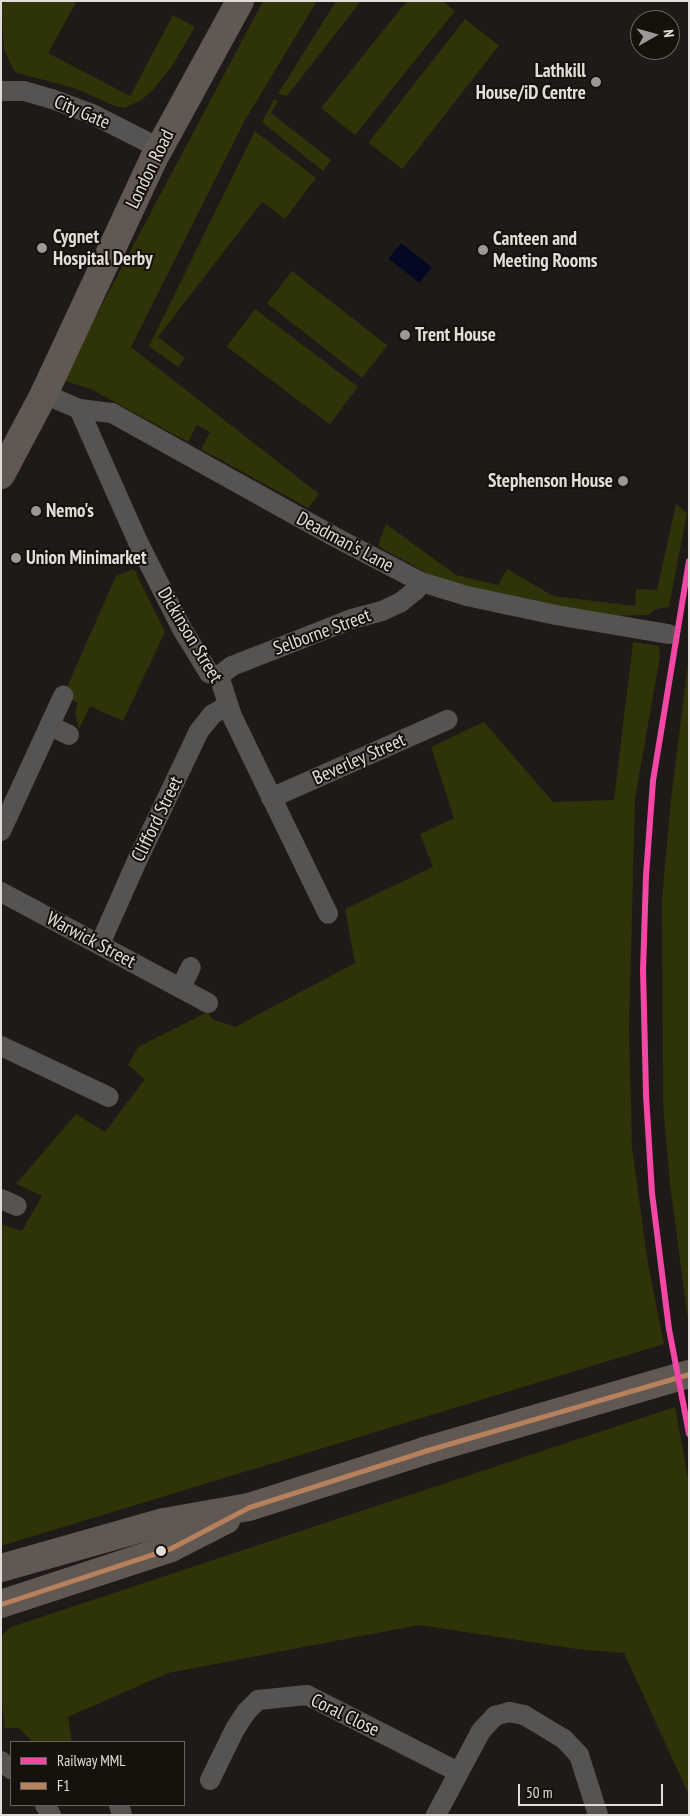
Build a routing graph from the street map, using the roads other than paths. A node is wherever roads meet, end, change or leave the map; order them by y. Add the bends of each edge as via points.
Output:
1 (240, 1) edge
2 (1, 91) edge
3 (159, 148) junction
4 (44, 394) junction
5 (79, 410) junction
6 (1, 475) edge
7 (421, 582) junction
8 (668, 634) dead end
9 (219, 676) junction
10 (64, 696) dead end
11 (228, 705) junction
12 (446, 720) dead end
13 (50, 726) junction
14 (69, 735) dead end
15 (271, 798) junction
16 (1, 831) edge
17 (1, 892) edge
18 (328, 914) dead end
19 (100, 944) junction
20 (191, 967) dead end
21 (181, 988) junction
22 (208, 1003) dead end
23 (1, 1046) edge
24 (109, 1097) dead end
25 (689, 1374) edge
26 (249, 1507) junction
27 (1, 1568) edge
28 (1, 1604) edge
29 (458, 1772) junction
30 (210, 1780) dead end
31 (436, 1815) edge
32 (598, 1815) edge

1 - 3 main road, London Road
2 - 3 street, City Gate via 24,91 52,99 92,114
3 - 4 main road, London Road
4 - 5 street, Deadman's Lane
4 - 6 main road, London Road
5 - 7 street, Deadman's Lane via 112,414
5 - 9 street, Dickinson Street via 138,542 182,629 209,673
7 - 8 street, Deadman's Lane via 467,596 547,613
7 - 9 street, Selborne Street via 401,602 382,611 352,619 232,666
9 - 11 street, Dickinson Street
10 - 13 street
11 - 15 street, Dickinson Street
11 - 19 street, Clifford Street via 213,714 199,731
12 - 15 street, Beverley Street
13 - 14 street
13 - 16 street
15 - 18 street, Dickinson Street
17 - 19 street, Warwick Street
19 - 21 street, Warwick Street
20 - 21 street
21 - 22 street, Warwick Street
23 - 24 street
25 - 26 main road via 424,1451
26 - 27 main road via 164,1522
26 - 28 main road via 171,1548
29 - 30 street, Coral Close via 307,1695 258,1700 235,1729
29 - 31 street
29 - 32 street via 481,1731 496,1716 509,1712 524,1714 564,1739 579,1755

